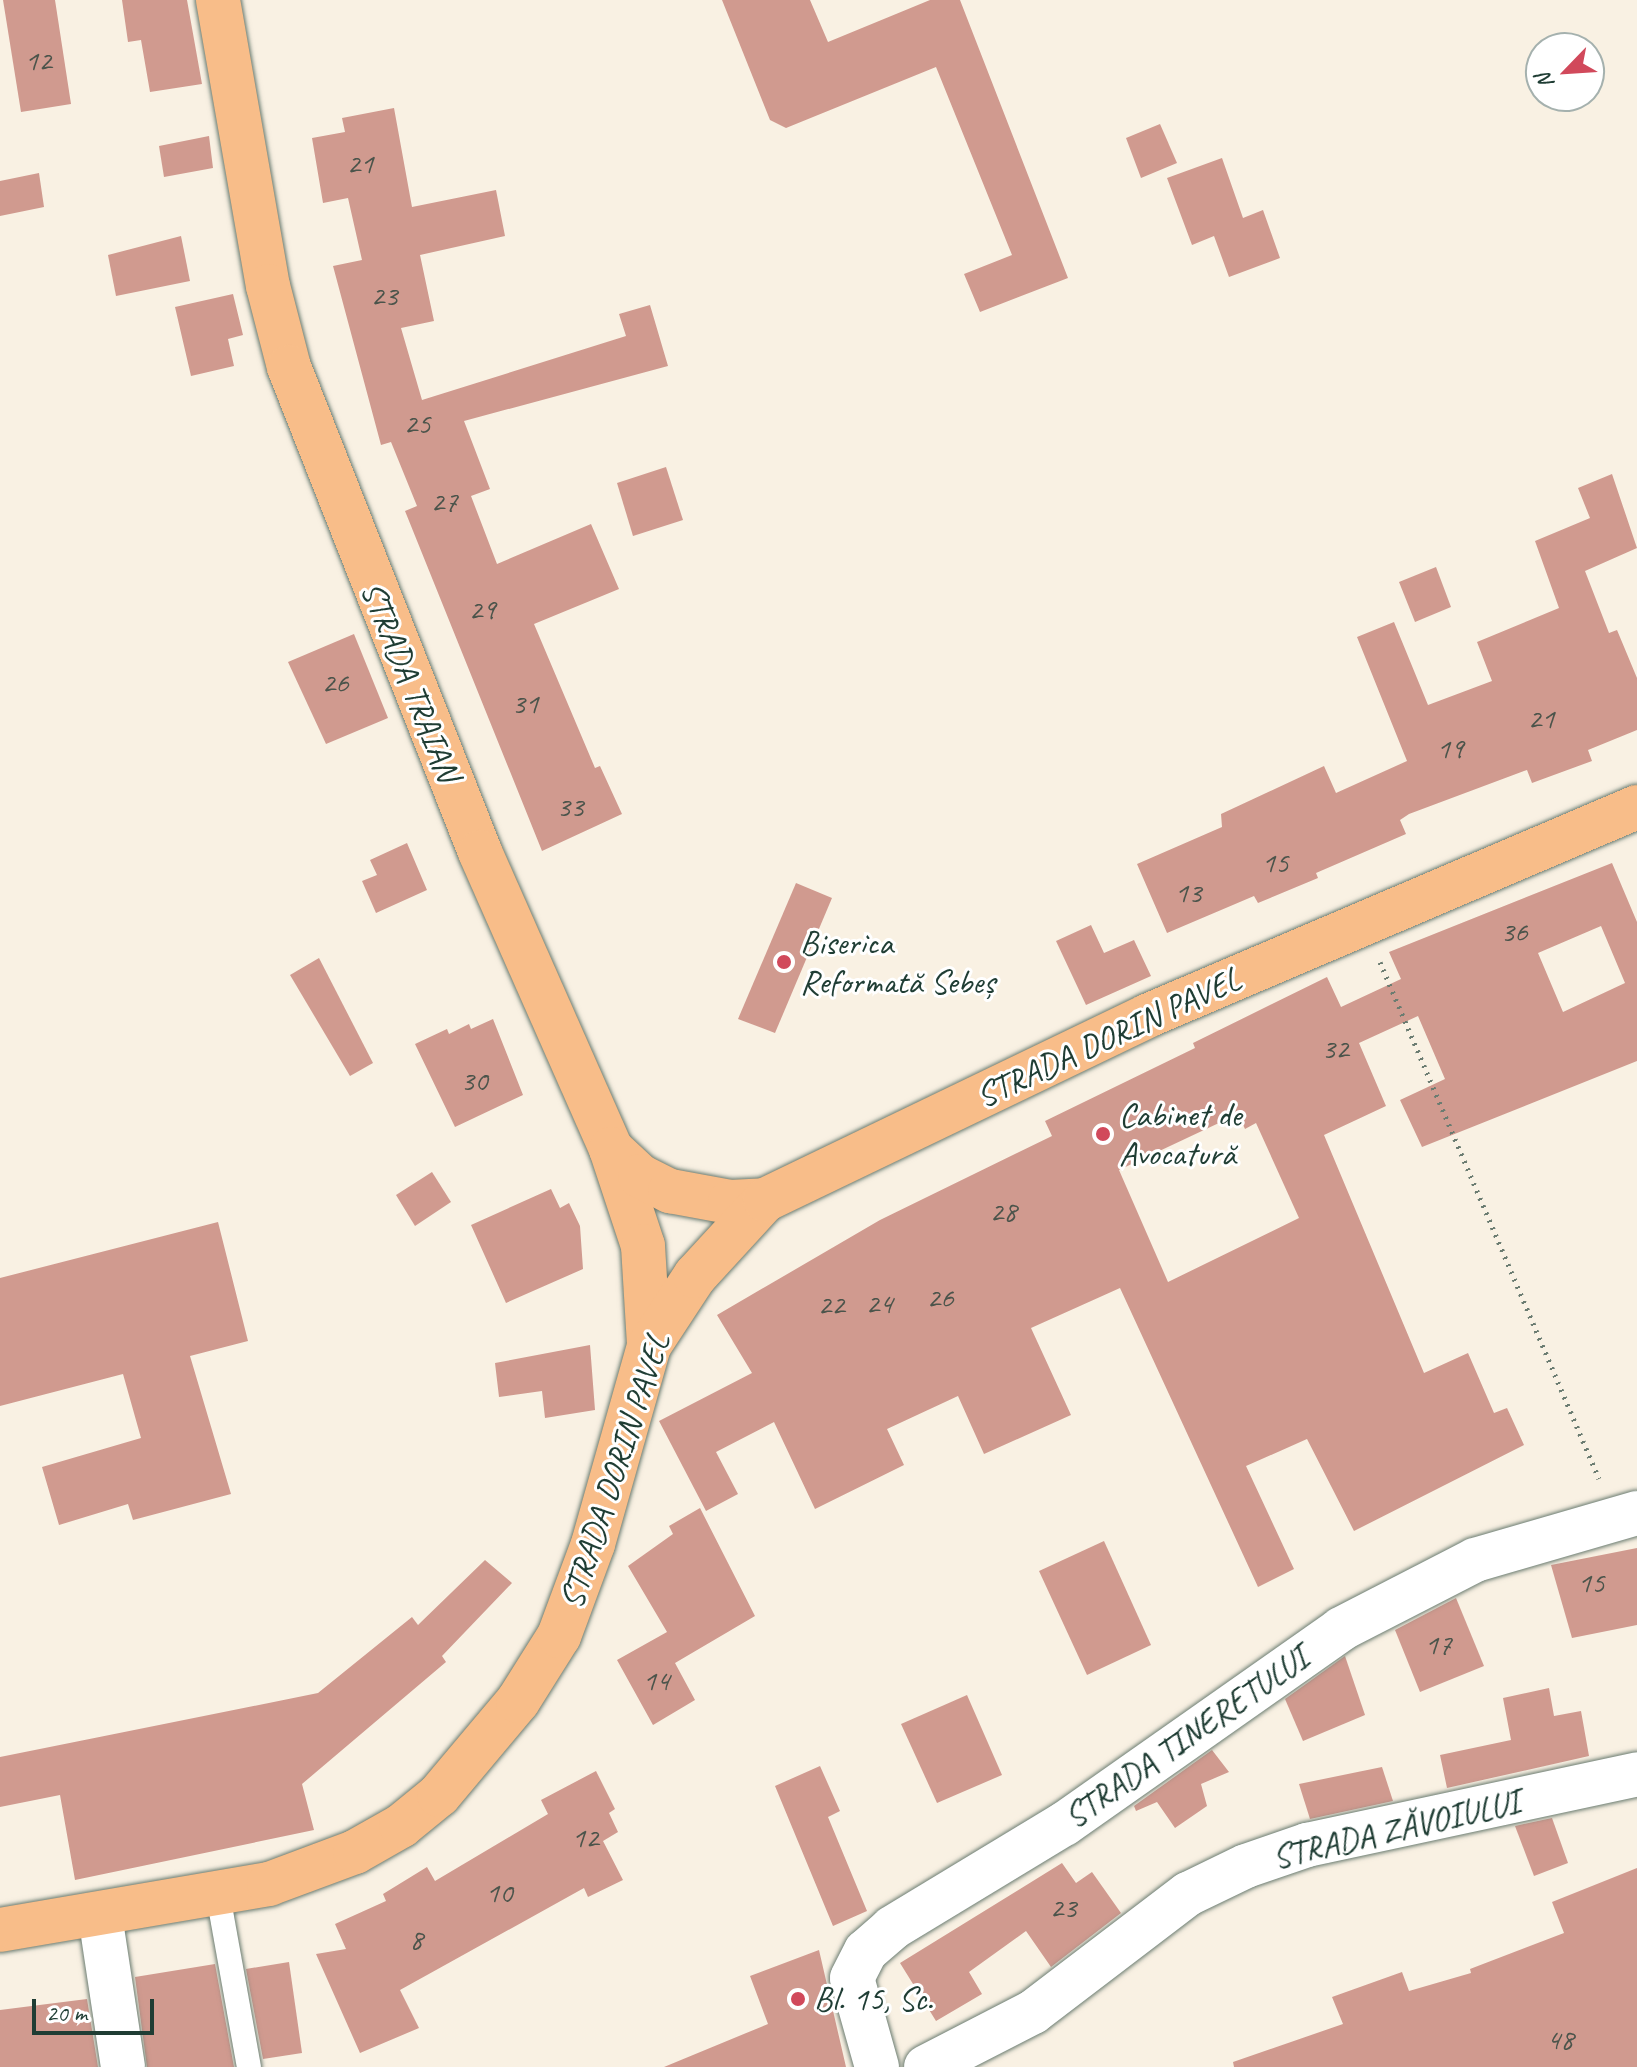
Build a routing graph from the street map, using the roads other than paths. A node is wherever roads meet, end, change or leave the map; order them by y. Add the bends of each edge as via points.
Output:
1 (218, 0) edge
2 (1637, 807) edge
3 (611, 1149) junction
4 (765, 1200) junction
5 (649, 1346) junction
6 (1626, 1515) edge
7 (1637, 1774) edge
8 (218, 1895) junction
9 (100, 1915) junction
10 (0, 1930) edge
11 (123, 2067) edge
12 (249, 2067) edge
13 (877, 2067) edge
14 (926, 2067) edge

1 - 3 main road, STRADA TRAIAN via 268,286 289,367 480,852
2 - 4 main road, STRADA DORIN PAVEL via 1147,1016
3 - 4 main road via 640,1176 670,1191 730,1202
3 - 5 main road, STRADA TRAIAN via 643,1246
4 - 5 main road, STRADA DORIN PAVEL via 695,1276
5 - 8 main road, STRADA DORIN PAVEL via 593,1544 559,1636 475,1756 401,1826 355,1852 269,1884
6 - 13 street, STRADA TINERETULUI via 1475,1560 1341,1629 1064,1824 892,1928 866,1951 852,1978
7 - 14 street, STRADA ZĂVOIULUI via 1307,1845 1246,1866 1188,1894 1033,2012
8 - 9 main road, STRADA DORIN PAVEL
8 - 12 lane
9 - 10 main road, STRADA DORIN PAVEL
9 - 11 street

